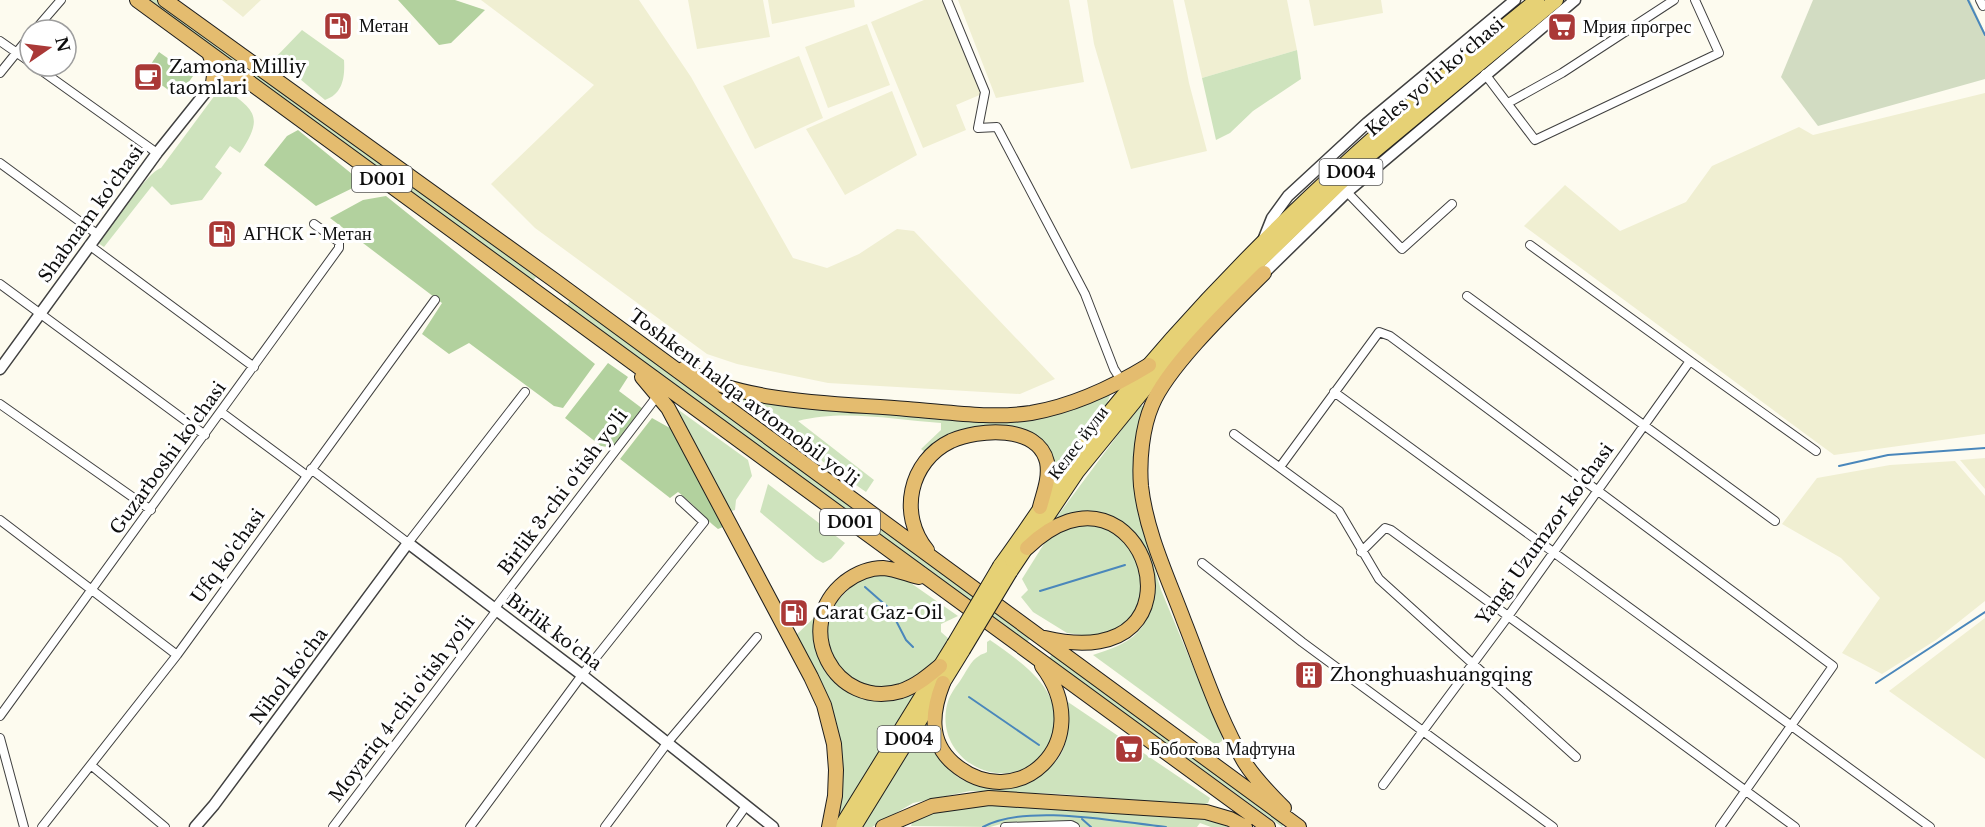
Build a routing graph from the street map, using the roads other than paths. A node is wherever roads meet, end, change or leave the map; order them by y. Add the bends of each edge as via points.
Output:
1 (61, 0) edge
2 (137, 0) edge
3 (165, 0) edge
4 (947, 0) edge
5 (1515, 0) edge
6 (1537, 0) edge
7 (1556, 0) edge
8 (1575, 0) edge
9 (1674, 0) edge
10 (1695, 0) edge
11 (45, 18) edge
12 (0, 41) edge
13 (18, 50) edge
14 (16, 52) junction
15 (209, 53) junction
16 (0, 73) edge
17 (1485, 74) junction
18 (52, 78) edge
19 (244, 79) junction
20 (213, 83) junction
21 (1508, 103) junction
22 (157, 153) junction
23 (0, 163) edge
24 (1347, 192) junction
25 (1452, 204) dead end
26 (314, 224) dead end
27 (97, 234) junction
28 (1264, 238) junction
29 (1530, 244) dead end
30 (89, 245) junction
31 (1264, 273) junction
32 (554, 280) junction
33 (1239, 281) junction
34 (0, 284) edge
35 (1467, 296) dead end
36 (542, 297) junction
37 (435, 300) dead end
38 (39, 313) junction
39 (645, 347) junction
40 (627, 359) junction
41 (1690, 361) junction
42 (1156, 363) junction
43 (254, 367) junction
44 (0, 369) edge
45 (1121, 380) junction
46 (525, 392) dead end
47 (1334, 392) junction
48 (658, 395) junction
49 (0, 404) edge
50 (221, 412) junction
51 (1644, 425) junction
52 (1234, 434) dead end
53 (205, 435) junction
54 (1816, 451) dead end
55 (1280, 467) junction
56 (308, 472) junction
57 (1597, 492) junction
58 (680, 500) dead end
59 (1040, 507) junction
60 (151, 510) junction
61 (0, 520) edge
62 (1775, 521) dead end
63 (408, 543) junction
64 (1027, 548) junction
65 (1361, 552) junction
66 (1553, 552) junction
67 (1202, 563) dead end
68 (940, 565) junction
69 (1005, 569) junction
70 (932, 582) junction
71 (94, 590) junction
72 (496, 609) junction
73 (1509, 615) junction
74 (1037, 636) junction
75 (757, 637) dead end
76 (958, 647) junction
77 (1028, 652) junction
78 (177, 655) junction
79 (1473, 662) junction
80 (940, 666) junction
81 (582, 675) junction
82 (943, 683) junction
83 (0, 716) edge
84 (1792, 725) junction
85 (1424, 730) junction
86 (0, 738) edge
87 (668, 742) junction
88 (1576, 757) dead end
89 (92, 766) junction
90 (1383, 785) dead end
91 (1746, 791) junction
92 (746, 806) junction
93 (902, 822) edge
94 (24, 827) edge
95 (42, 827) edge
96 (165, 827) edge
97 (195, 827) edge
98 (333, 827) edge
99 (470, 827) edge
100 (605, 827) edge
101 (731, 827) edge
102 (773, 827) edge
103 (829, 827) edge
104 (841, 827) edge
105 (854, 827) edge
106 (883, 827) edge
107 (1005, 827) edge
108 (1075, 827) edge
109 (1245, 827) edge
110 (1268, 827) edge
111 (1300, 827) edge
112 (1554, 827) edge
113 (1720, 827) edge
114 (1796, 827) edge
115 (1930, 827) edge

1 - 11 street
2 - 15 highway, Toshkent halqa avtomobil yo'li / D001
3 - 32 highway, Toshkent halqa avtomobil yo'li / D001
4 - 45 street via 985,92 978,128 997,127 1085,294
5 - 28 street, Keles yoʻli koʻchasi via 1367,123 1288,196
6 - 28 main road, Keles yoʻli koʻchasi / D004 via 1452,68
7 - 33 main road, Keles yoʻli koʻchasi / D004 via 1367,157
8 - 17 street, Keles yoʻli koʻchasi
9 - 21 street
10 - 21 street via 1719,53 1535,140
12 - 14 street
13 - 14 street
14 - 16 street
15 - 19 highway, Toshkent halqa avtomobil yo'li / D001
15 - 20 highway via 215,68
17 - 21 street
17 - 24 street, Keles yoʻli koʻchasi
18 - 22 street
19 - 20 highway via 228,77
19 - 36 highway, Toshkent halqa avtomobil yo'li / D001
20 - 22 street, Shabnam ko'chasi
22 - 27 street, Shabnam ko'chasi
23 - 27 street
24 - 25 street via 1402,249
24 - 31 street, Keles yoʻli koʻchasi
26 - 43 street, Guzarboshi ko'chasi via 339,242 339,248
27 - 30 street, Shabnam ko'chasi
28 - 42 main road, Keles yoʻli koʻchasi / D004
29 - 41 street
30 - 38 street, Shabnam ko'chasi
30 - 43 street
31 - 33 main road
31 - 111 highway via 1161,388 1149,414 1141,485 1161,561 1223,720 1256,779
32 - 36 highway
32 - 39 highway, Toshkent halqa avtomobil yo'li / D001
33 - 42 main road, Keles yoʻli koʻchasi / D004
34 - 38 street
35 - 51 street
36 - 40 highway, Toshkent halqa avtomobil yo'li / D001
37 - 56 street, Ufq ko'chasi
38 - 44 street, Shabnam ko'chasi
38 - 53 street
39 - 45 highway via 697,376 756,392 832,403 989,415 1022,414 1061,406
39 - 68 highway, Toshkent halqa avtomobil yo'li / D001
40 - 48 highway
40 - 70 highway, Toshkent halqa avtomobil yo'li / D001
41 - 51 street, Yangi Uzumzor ko'chasi
41 - 54 street
42 - 45 highway
42 - 59 main road, Келес йули / D004 via 1075,457
42 - 64 main road, Келес йули / D004 via 1077,471
43 - 50 street, Guzarboshi ko'chasi
46 - 63 street
47 - 55 street
47 - 57 street via 1379,332 1390,336
47 - 66 street
48 - 72 street, Birlik 3-chi o'tish yo'li
48 - 103 highway via 818,691 829,721 836,761
49 - 60 street
50 - 53 street, Guzarboshi ko'chasi
50 - 56 street, Birlik ko'cha
51 - 57 street, Yangi Uzumzor ko'chasi
51 - 62 street
52 - 55 street
53 - 60 street, Guzarboshi ko'chasi
55 - 65 street via 1339,511
56 - 63 street, Birlik ko'cha
56 - 78 street, Ufq ko'chasi
57 - 66 street, Yangi Uzumzor ko'chasi
57 - 84 street via 1833,666
58 - 81 street via 704,522
59 - 68 highway via 1047,465 1042,451 1032,441 1019,435 991,433 964,436 944,445 922,469 912,490 910,506 916,534
59 - 69 main road, D004
60 - 71 street, Guzarboshi ko'chasi
61 - 71 street
63 - 72 street, Birlik ko'cha
63 - 97 street, Nihol ko'cha
64 - 69 main road, D004
64 - 74 highway via 1058,525 1074,520 1100,521 1119,528 1133,540 1146,562 1149,582 1141,614 1116,637 1081,644
65 - 73 street via 1378,533 1385,528 1391,530
65 - 79 street via 1379,579
66 - 73 street, Yangi Uzumzor ko'chasi
66 - 84 street
67 - 85 street via 1302,642
68 - 74 highway, Toshkent halqa avtomobil yo'li / D001
69 - 76 main road, D004, bridge
70 - 77 highway, Toshkent halqa avtomobil yo'li / D001
70 - 80 highway via 891,569 862,572 830,599 821,619 820,638 835,672 856,688 873,693 912,687
71 - 78 street
71 - 83 street, Guzarboshi ko'chasi
72 - 81 street, Birlik ko'cha
72 - 98 street, Moyariq 4-chi o'tish yo'li
73 - 79 street, Yangi Uzumzor ko'chasi
73 - 91 street
74 - 111 highway, Toshkent halqa avtomobil yo'li / D001
75 - 87 street
76 - 80 main road, D004
76 - 82 main road, D004
77 - 82 highway via 1053,684 1063,723 1052,754 1022,777 984,780 949,759 940,746 934,724 934,710
77 - 110 highway, Toshkent halqa avtomobil yo'li / D001
78 - 89 street, Ufq ko'chasi
79 - 85 street, Yangi Uzumzor ko'chasi
79 - 88 street
80 - 104 main road, D004
81 - 87 street, Birlik ko'cha
81 - 99 street
82 - 105 main road, D004
84 - 91 street
84 - 115 street
85 - 90 street, Yangi Uzumzor ko'chasi
85 - 112 street
86 - 94 street
87 - 92 street, Birlik ko'cha
87 - 100 street
89 - 95 street, Ufq ko'chasi
89 - 96 street
91 - 113 street
91 - 114 street
92 - 101 street
92 - 102 street, Birlik ko'cha
93 - 106 highway
93 - 109 highway via 941,804 989,798 1206,812
107 - 108 street

